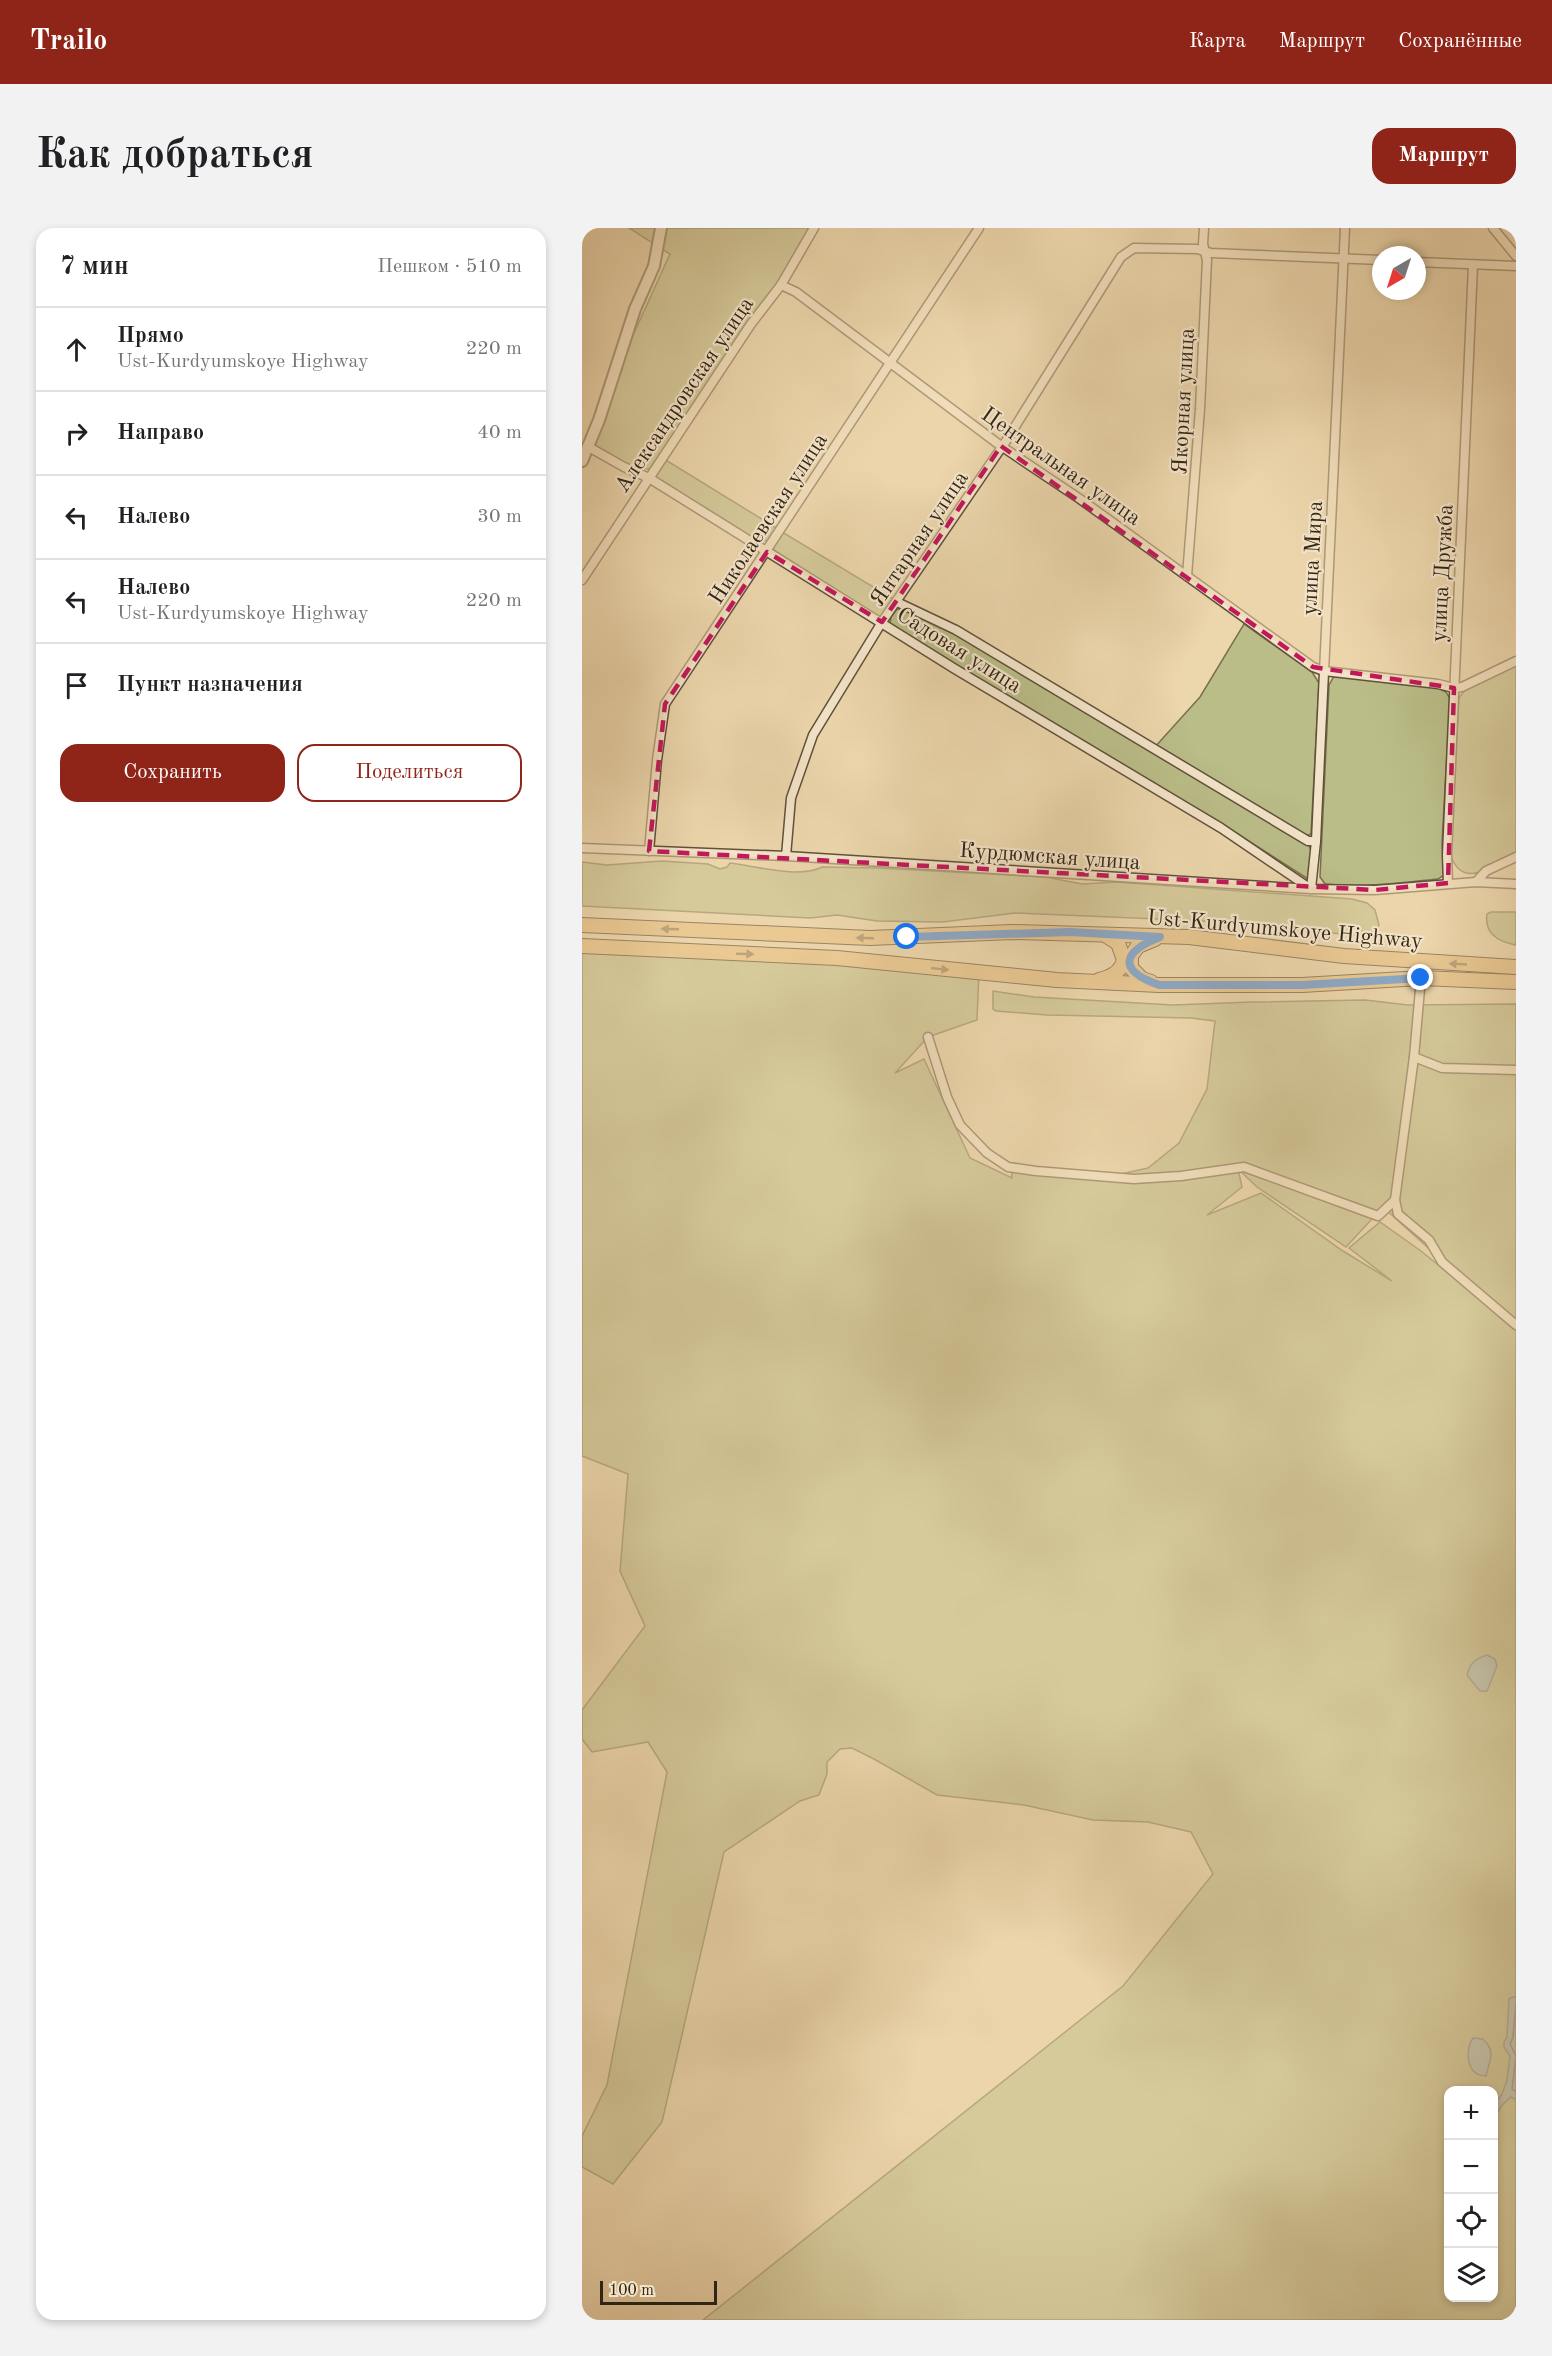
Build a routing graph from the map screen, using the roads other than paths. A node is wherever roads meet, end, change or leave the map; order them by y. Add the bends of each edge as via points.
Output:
1 (662, 228) edge
2 (814, 228) edge
3 (979, 228) edge
4 (1204, 228) edge
5 (1345, 228) edge
6 (1493, 228) edge
7 (1205, 251) junction
8 (1516, 256) edge
9 (1343, 258) junction
10 (1372, 260) edge
11 (1426, 262) edge
12 (1473, 265) junction
13 (1516, 266) edge
14 (780, 285) junction
15 (890, 363) junction
16 (587, 446) junction
17 (1001, 446) junction
18 (582, 461) edge
19 (649, 478) junction
20 (767, 552) junction
21 (1187, 576) junction
22 (582, 580) edge
23 (897, 602) junction
24 (882, 622) junction
25 (1516, 661) edge
26 (1324, 671) junction
27 (1454, 688) junction
28 (1316, 842) junction
29 (582, 848) edge
30 (649, 850) junction
31 (786, 856) junction
32 (1516, 857) edge
33 (1476, 882) junction
34 (1448, 883) junction
35 (1516, 884) edge
36 (1311, 889) junction
37 (582, 925) edge
38 (1103, 934) junction
39 (1160, 937) junction
40 (582, 946) edge
41 (1516, 967) edge
42 (1421, 978) junction
43 (1094, 982) junction
44 (1516, 982) edge
45 (1159, 985) junction
46 (928, 1038) dead end
47 (1413, 1057) junction
48 (1516, 1070) edge
49 (1395, 1200) junction
50 (1516, 1325) edge

1 - 16 street, Александровская улица via 654,266
2 - 14 street, Александровская улица
3 - 15 street, Николаевская улица
4 - 7 street, Якорная улица
5 - 9 street, улица Мира
6 - 8 street
7 - 9 street
7 - 17 street, Янтарная улица via 1134,248 1121,257
7 - 21 street, Якорная улица via 1208,260 1200,408
9 - 10 street
9 - 26 street, улица Мира
11 - 12 street
12 - 13 street
12 - 27 street, улица Дружба
14 - 15 street, Центральная улица via 796,292
14 - 19 street, Александровская улица
15 - 17 street, Центральная улица
15 - 20 street, Николаевская улица
16 - 18 street, Александровская улица
16 - 19 street, Садовая улица
17 - 21 street, Центральная улица
17 - 23 street, Янтарная улица
19 - 20 street, Садовая улица
19 - 22 street, Александровская улица
20 - 24 street, Садовая улица
20 - 30 street, Николаевская улица via 665,704
21 - 26 street, Центральная улица
23 - 24 street, Янтарная улица
23 - 28 street, Садовая улица via 956,630 1308,841
24 - 31 street, Янтарная улица via 809,745 791,798
24 - 36 street, Садовая улица via 1221,828
25 - 27 street
26 - 27 street
26 - 28 street, улица Мира
27 - 34 street, улица Дружба
28 - 36 street, улица Мира
29 - 30 street, Курдюмская улица
30 - 31 street, Курдюмская улица
31 - 36 street, Курдюмская улица
32 - 33 street via 1486,871
33 - 34 street, Курдюмская улица
33 - 35 street, Курдюмская улица
34 - 36 street, Курдюмская улица via 1375,890
38 -> 37 main road, Ust-Kurdyumskoye Highway via 1012,932 870,939
38 - 39 main road, Ust-Kurdyumskoye Highway
38 - 43 main road via 1118,943 1124,960 1113,975
41 -> 39 main road, Ust-Kurdyumskoye Highway via 1344,956
39 - 45 main road via 1138,946 1130,962 1142,979
40 -> 43 main road, Ust-Kurdyumskoye Highway via 837,958
42 - 44 main road, Ust-Kurdyumskoye Highway
42 - 45 main road, Ust-Kurdyumskoye Highway via 1302,985
42 - 47 street
43 - 45 main road, Ust-Kurdyumskoye Highway
46 - 49 street via 960,1125 987,1153 1008,1167 1134,1179 1244,1167 1378,1216
47 - 48 street via 1442,1068
47 - 49 street
49 - 50 street via 1398,1214 1429,1240 1442,1262

